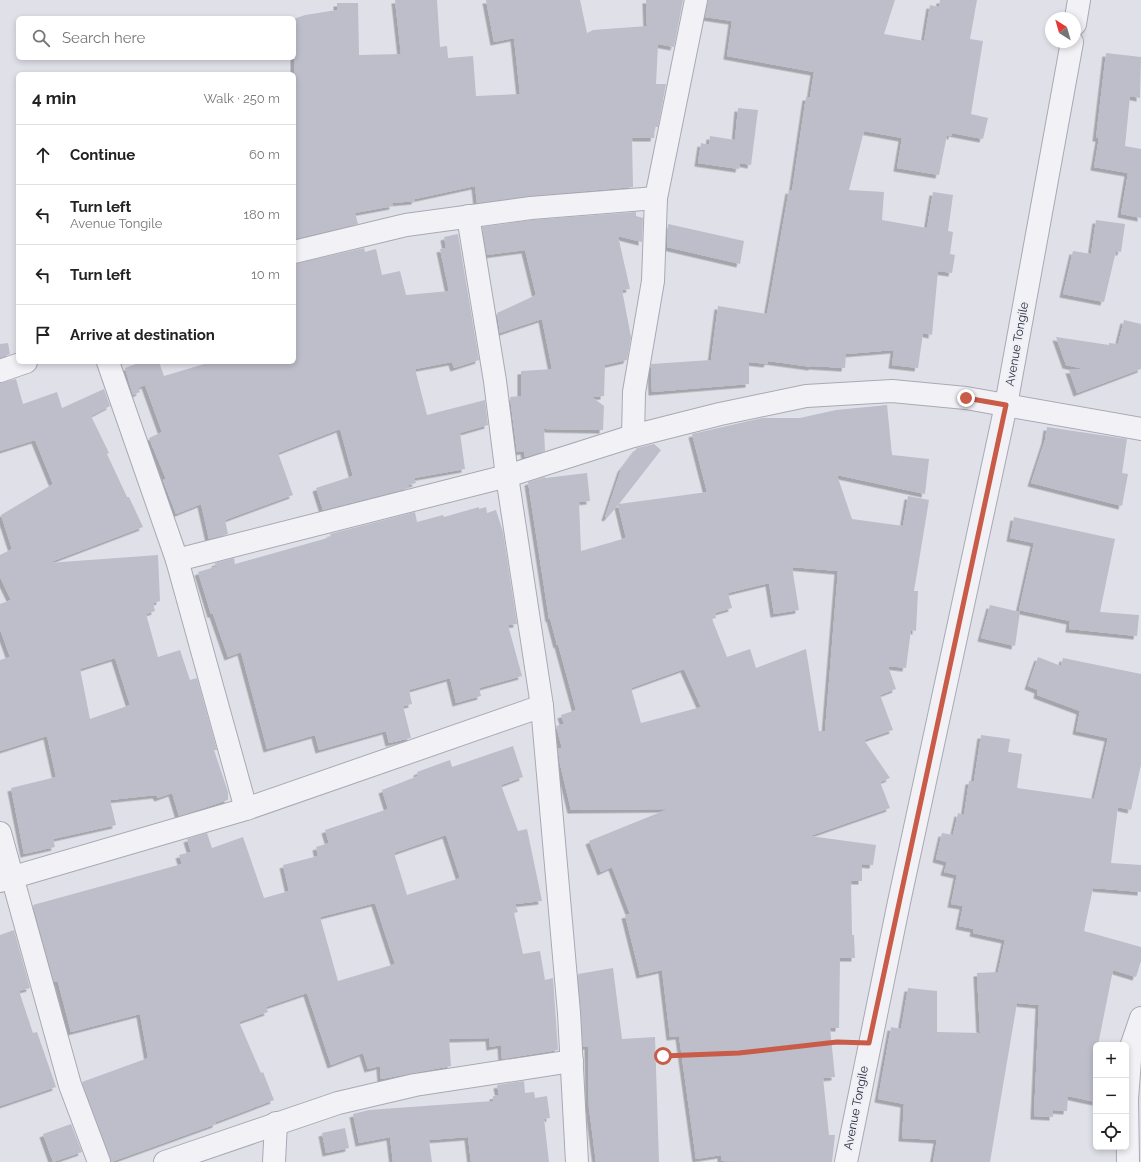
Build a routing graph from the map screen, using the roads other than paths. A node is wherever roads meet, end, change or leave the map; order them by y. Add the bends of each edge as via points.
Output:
1 (696, 0) edge
2 (1079, 0) edge
3 (1077, 12) edge
4 (1071, 48) edge
5 (656, 198) junction
6 (468, 216) junction
7 (296, 252) edge
8 (20, 364) edge
9 (109, 364) edge
10 (0, 371) edge
11 (1006, 405) junction
12 (1141, 429) edge
13 (633, 436) junction
14 (507, 476) junction
15 (177, 560) junction
16 (542, 706) junction
17 (246, 809) junction
18 (0, 833) edge
19 (6, 879) edge
20 (1141, 1018) edge
21 (572, 1061) junction
22 (276, 1123) junction
23 (99, 1162) edge
24 (166, 1162) edge
25 (274, 1162) edge
26 (576, 1162) edge
27 (846, 1162) edge
28 (1128, 1162) edge

1 - 5 street
2 - 3 street
4 - 11 street, Avenue Tongile
5 - 6 street
5 - 13 street via 653,280 634,392
6 - 7 street via 406,226
6 - 14 street via 495,381
8 - 10 street
9 - 15 street
11 - 12 street
11 - 13 street via 966,398 892,391 806,396
11 - 27 street, Avenue Tongile via 869,1043
13 - 14 street
14 - 15 street
14 - 16 street
15 - 17 street
16 - 17 street
16 - 21 street
17 - 19 street
18 - 19 street
19 - 23 street via 70,1085
20 - 28 street via 1131,1047 1127,1099
21 - 22 street via 414,1085 338,1103
21 - 26 street
22 - 24 street
22 - 25 street

